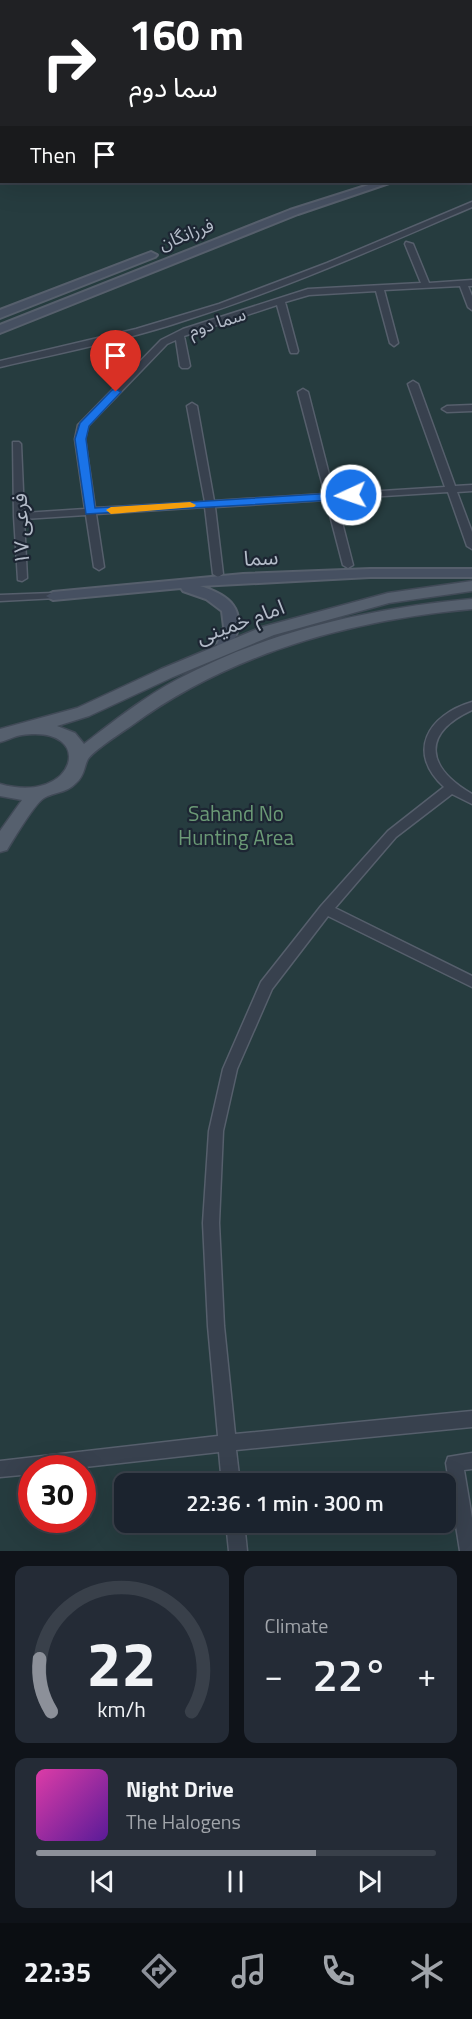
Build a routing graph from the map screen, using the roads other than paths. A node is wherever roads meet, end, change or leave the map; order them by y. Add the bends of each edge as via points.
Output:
1 (355, 183) edge
2 (384, 183) edge
3 (472, 204) edge
4 (409, 244) dead end
5 (468, 283) edge
6 (426, 286) junction
7 (379, 288) junction
8 (280, 301) junction
9 (472, 307) edge
10 (0, 314) edge
11 (0, 329) edge
12 (179, 334) junction
13 (394, 343) dead end
14 (294, 351) dead end
15 (0, 364) edge
16 (185, 366) dead end
17 (413, 384) dead end
18 (303, 392) dead end
19 (192, 406) dead end
20 (472, 408) edge
21 (447, 409) dead end
22 (16, 444) dead end
23 (472, 488) edge
24 (452, 489) junction
25 (331, 496) junction
26 (210, 504) junction
27 (90, 512) junction
28 (19, 516) junction
29 (472, 546) edge
30 (348, 565) dead end
31 (99, 567) dead end
32 (472, 573) edge
33 (218, 574) dead end
34 (22, 578) dead end
35 (176, 585) junction
36 (472, 586) edge
37 (53, 596) joint
38 (0, 598) edge
39 (472, 604) edge
40 (223, 650) junction
41 (472, 706) edge
42 (17, 729) edge
43 (0, 736) edge
44 (79, 757) junction
45 (451, 788) junction
46 (0, 790) edge
47 (36, 794) junction
48 (472, 800) edge
49 (0, 845) edge
50 (326, 909) junction
51 (472, 982) edge
52 (472, 1419) edge
53 (227, 1443) junction
54 (472, 1461) edge
55 (0, 1469) edge
56 (230, 1473) edge
57 (236, 1533) edge
58 (238, 1551) edge
59 (469, 1551) edge

1 - 10 main road, فرزانگان via 172,247
2 - 11 main road, فرزانگان via 283,216
3 - 15 street via 285,284 230,303 123,335
4 - 6 street
5 - 6 street, سما دوم
5 - 9 street
6 - 7 street, سما دوم
7 - 8 street, سما دوم via 308,292
7 - 13 street
8 - 12 street, سما دوم
8 - 14 street
12 - 16 street
12 - 27 street, سما دوم via 164,342 83,426 80,439
17 - 24 street
18 - 25 street
19 - 26 street
20 - 21 street
22 - 28 street, فرعی ۱۷
23 - 24 street
24 - 25 street
24 - 29 street
25 - 26 street
25 - 30 street
26 - 27 street
26 - 33 street
27 - 28 street
27 - 31 street, سما دوم
28 - 34 street, فرعی ۱۷
32 - 35 main road, سما via 243,578
35 - 37 main road, سما
35 - 40 main road via 217,597 232,615
36 - 40 main road, امام خمینی via 388,598 268,631
37 - 38 street
39 - 44 main road, امام خمینی via 376,615 282,643 199,676 135,714
40 - 42 main road, امام خمینی via 83,712
41 - 45 street via 445,719 430,740 432,765
42 - 43 main road, امام خمینی
42 - 44 main road via 53,730 70,739
44 - 47 main road via 72,776
45 - 48 street
45 - 50 street via 392,834
46 - 47 main road
47 - 49 main road
50 - 51 street
50 - 53 street via 266,986 230,1069 216,1131 211,1224
52 - 53 street
53 - 55 street
53 - 56 street
54 - 59 street via 454,1463
57 - 58 street

